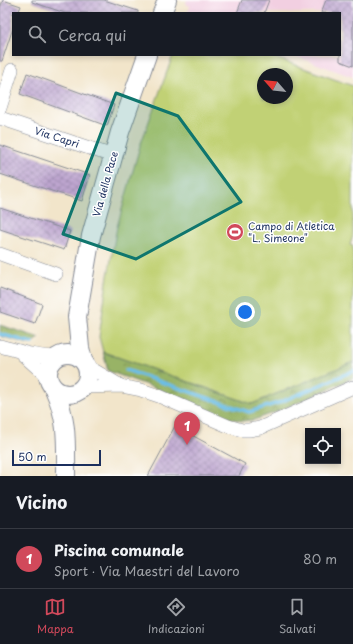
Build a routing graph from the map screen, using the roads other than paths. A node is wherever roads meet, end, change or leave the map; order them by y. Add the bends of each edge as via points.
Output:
1 (167, 0) edge
2 (162, 12) edge
3 (147, 56) edge
4 (12, 70) dead end
5 (0, 108) edge
6 (0, 118) edge
7 (113, 156) junction
8 (0, 254) edge
9 (56, 274) dead end
10 (77, 317) junction
11 (0, 346) edge
12 (21, 353) junction
13 (59, 356) junction
14 (85, 363) junction
15 (52, 386) junction
16 (121, 386) junction
17 (353, 387) edge
18 (83, 389) junction
19 (67, 433) junction
20 (66, 476) edge

1 - 2 street
3 - 7 street, Via della Pace
4 - 5 street
6 - 7 street, Via Capri
7 - 10 street, Via della Pace via 91,236
8 - 9 street
10 - 13 street, Via della Pace
10 - 14 street, Via della Pace via 80,348
11 - 12 street
12 - 13 street via 39,357
12 - 15 street via 43,373
13 - 14 street via 73,354
13 - 15 street via 48,369
14 - 16 street via 103,377
14 - 18 street via 89,377
15 - 18 street via 59,392 71,395
15 - 19 street via 61,404
16 - 17 street via 159,396 242,430 260,428
16 - 18 street
18 - 19 street via 72,411
19 - 20 street

